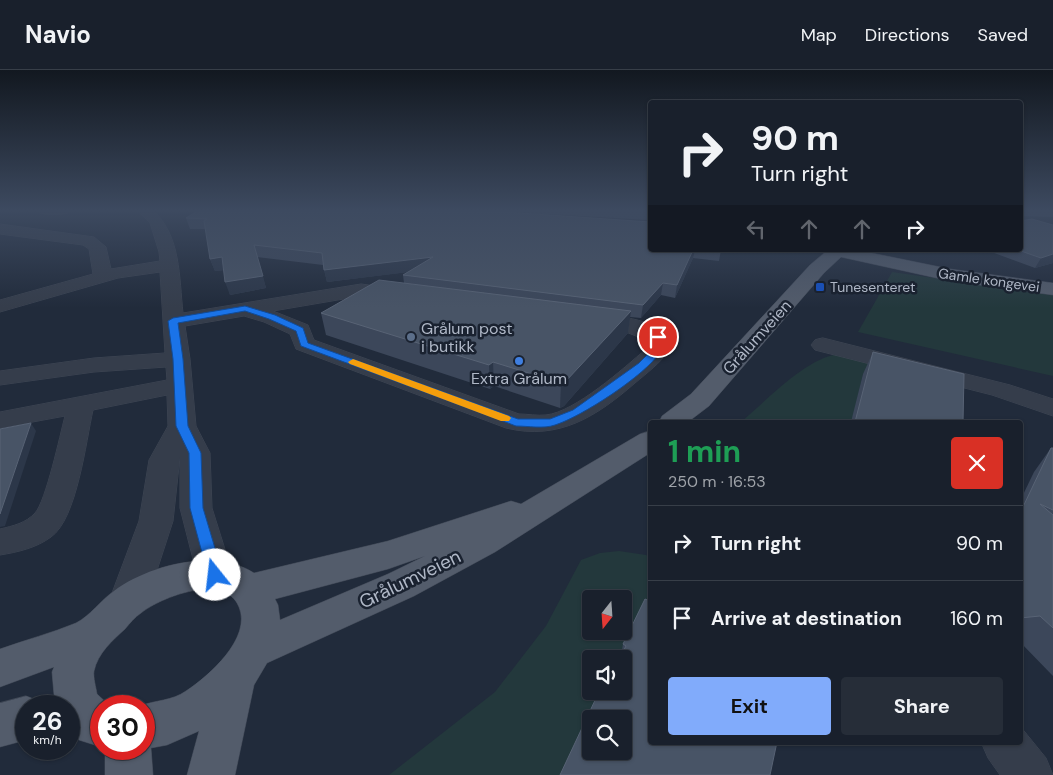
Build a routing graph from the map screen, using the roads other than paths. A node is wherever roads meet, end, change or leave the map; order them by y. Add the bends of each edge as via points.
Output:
1 (91, 243) edge
2 (165, 243) edge
3 (837, 252) edge
4 (842, 252) edge
5 (168, 265) junction
6 (103, 276) junction
7 (1053, 288) edge
8 (424, 297) edge
9 (0, 306) edge
10 (245, 309) junction
11 (569, 316) edge
12 (173, 321) junction
13 (823, 344) dead end
14 (178, 359) junction
15 (0, 378) edge
16 (180, 385) junction
17 (81, 404) junction
18 (1053, 408) edge
19 (0, 420) edge
20 (675, 420) edge
21 (182, 426) junction
22 (648, 441) edge
23 (560, 496) junction
24 (0, 542) edge
25 (232, 582) junction
26 (128, 601) junction
27 (91, 635) junction
28 (244, 664) junction
29 (0, 668) edge
30 (82, 712) edge
31 (15, 721) edge
32 (0, 725) edge
33 (155, 725) edge
34 (1006, 745) edge
35 (128, 760) edge
36 (129, 775) edge
37 (211, 775) edge
38 (1029, 775) edge

1 - 6 street via 96,247
2 - 5 street
3 - 20 main road, Grålumveien via 817,269 700,400
4 - 7 main road, Gamle kongevei via 922,270
5 - 6 street
5 - 12 street
6 - 9 street
8 - 10 street via 361,290
10 - 11 street via 300,330 304,344 516,422 551,423 577,412 617,385 657,351 658,337 646,330 627,324
10 - 12 street
12 - 14 street
13 - 18 street via 1001,390
14 - 15 street via 94,365
14 - 16 street
16 - 17 street
16 - 21 street
17 - 19 street
17 - 24 street via 52,517 40,528 20,538
21 - 25 street via 195,453 196,508
21 - 26 street via 164,460 156,521
22 - 23 main road, Grålumveien
23 - 25 main road, Grålumveien via 388,555
23 - 28 main road, Grålumveien via 483,543
25 - 26 main road, Grålumveien via 188,576 158,585
25 - 28 main road via 259,605 260,626
26 - 27 main road, Grålumveien
27 - 29 main road
27 - 30 main road via 73,672
28 - 33 main road via 201,707
28 - 37 main road
31 - 32 main road
34 - 38 street
35 - 36 main road

